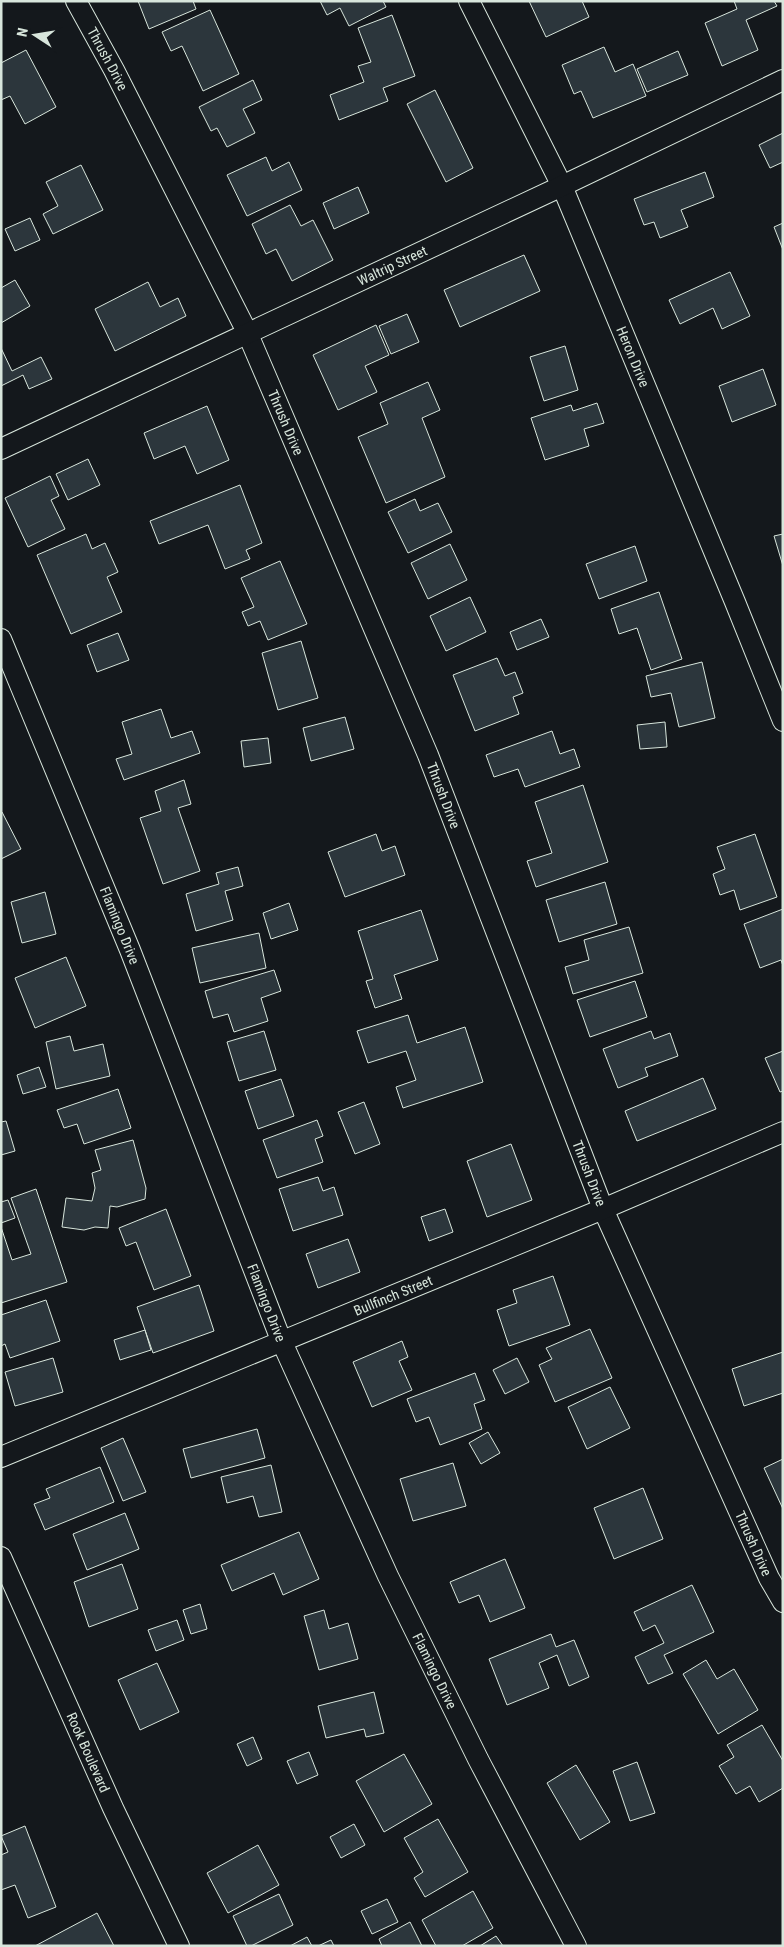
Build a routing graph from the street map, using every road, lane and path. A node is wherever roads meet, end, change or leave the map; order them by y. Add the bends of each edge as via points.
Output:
1 (76, 1) edge
2 (469, 1) edge
3 (783, 80) edge
4 (562, 186) junction
5 (247, 332) junction
6 (1, 449) edge
7 (1, 639) edge
8 (783, 721) edge
9 (783, 1132) edge
10 (603, 1209) junction
11 (281, 1340) junction
12 (1, 1457) edge
13 (1, 1557) edge
14 (783, 1602) edge
15 (179, 1946) edge
16 (576, 1946) edge

1 - 5 street, Thrush Drive
2 - 4 street, Heron Drive
3 - 4 street, Waltrip Street
4 - 5 street, Waltrip Street
4 - 8 street, Heron Drive
5 - 6 street, Waltrip Street
5 - 10 street, Thrush Drive via 428,755
7 - 11 street, Flamingo Drive via 130,950
9 - 10 street, Bullfinch Street
10 - 11 street, Bullfinch Street
10 - 14 street, Thrush Drive via 769,1578
11 - 12 street, Bullfinch Street
11 - 16 street, Flamingo Drive via 392,1584 478,1759
13 - 15 street, Rook Boulevard via 113,1808

